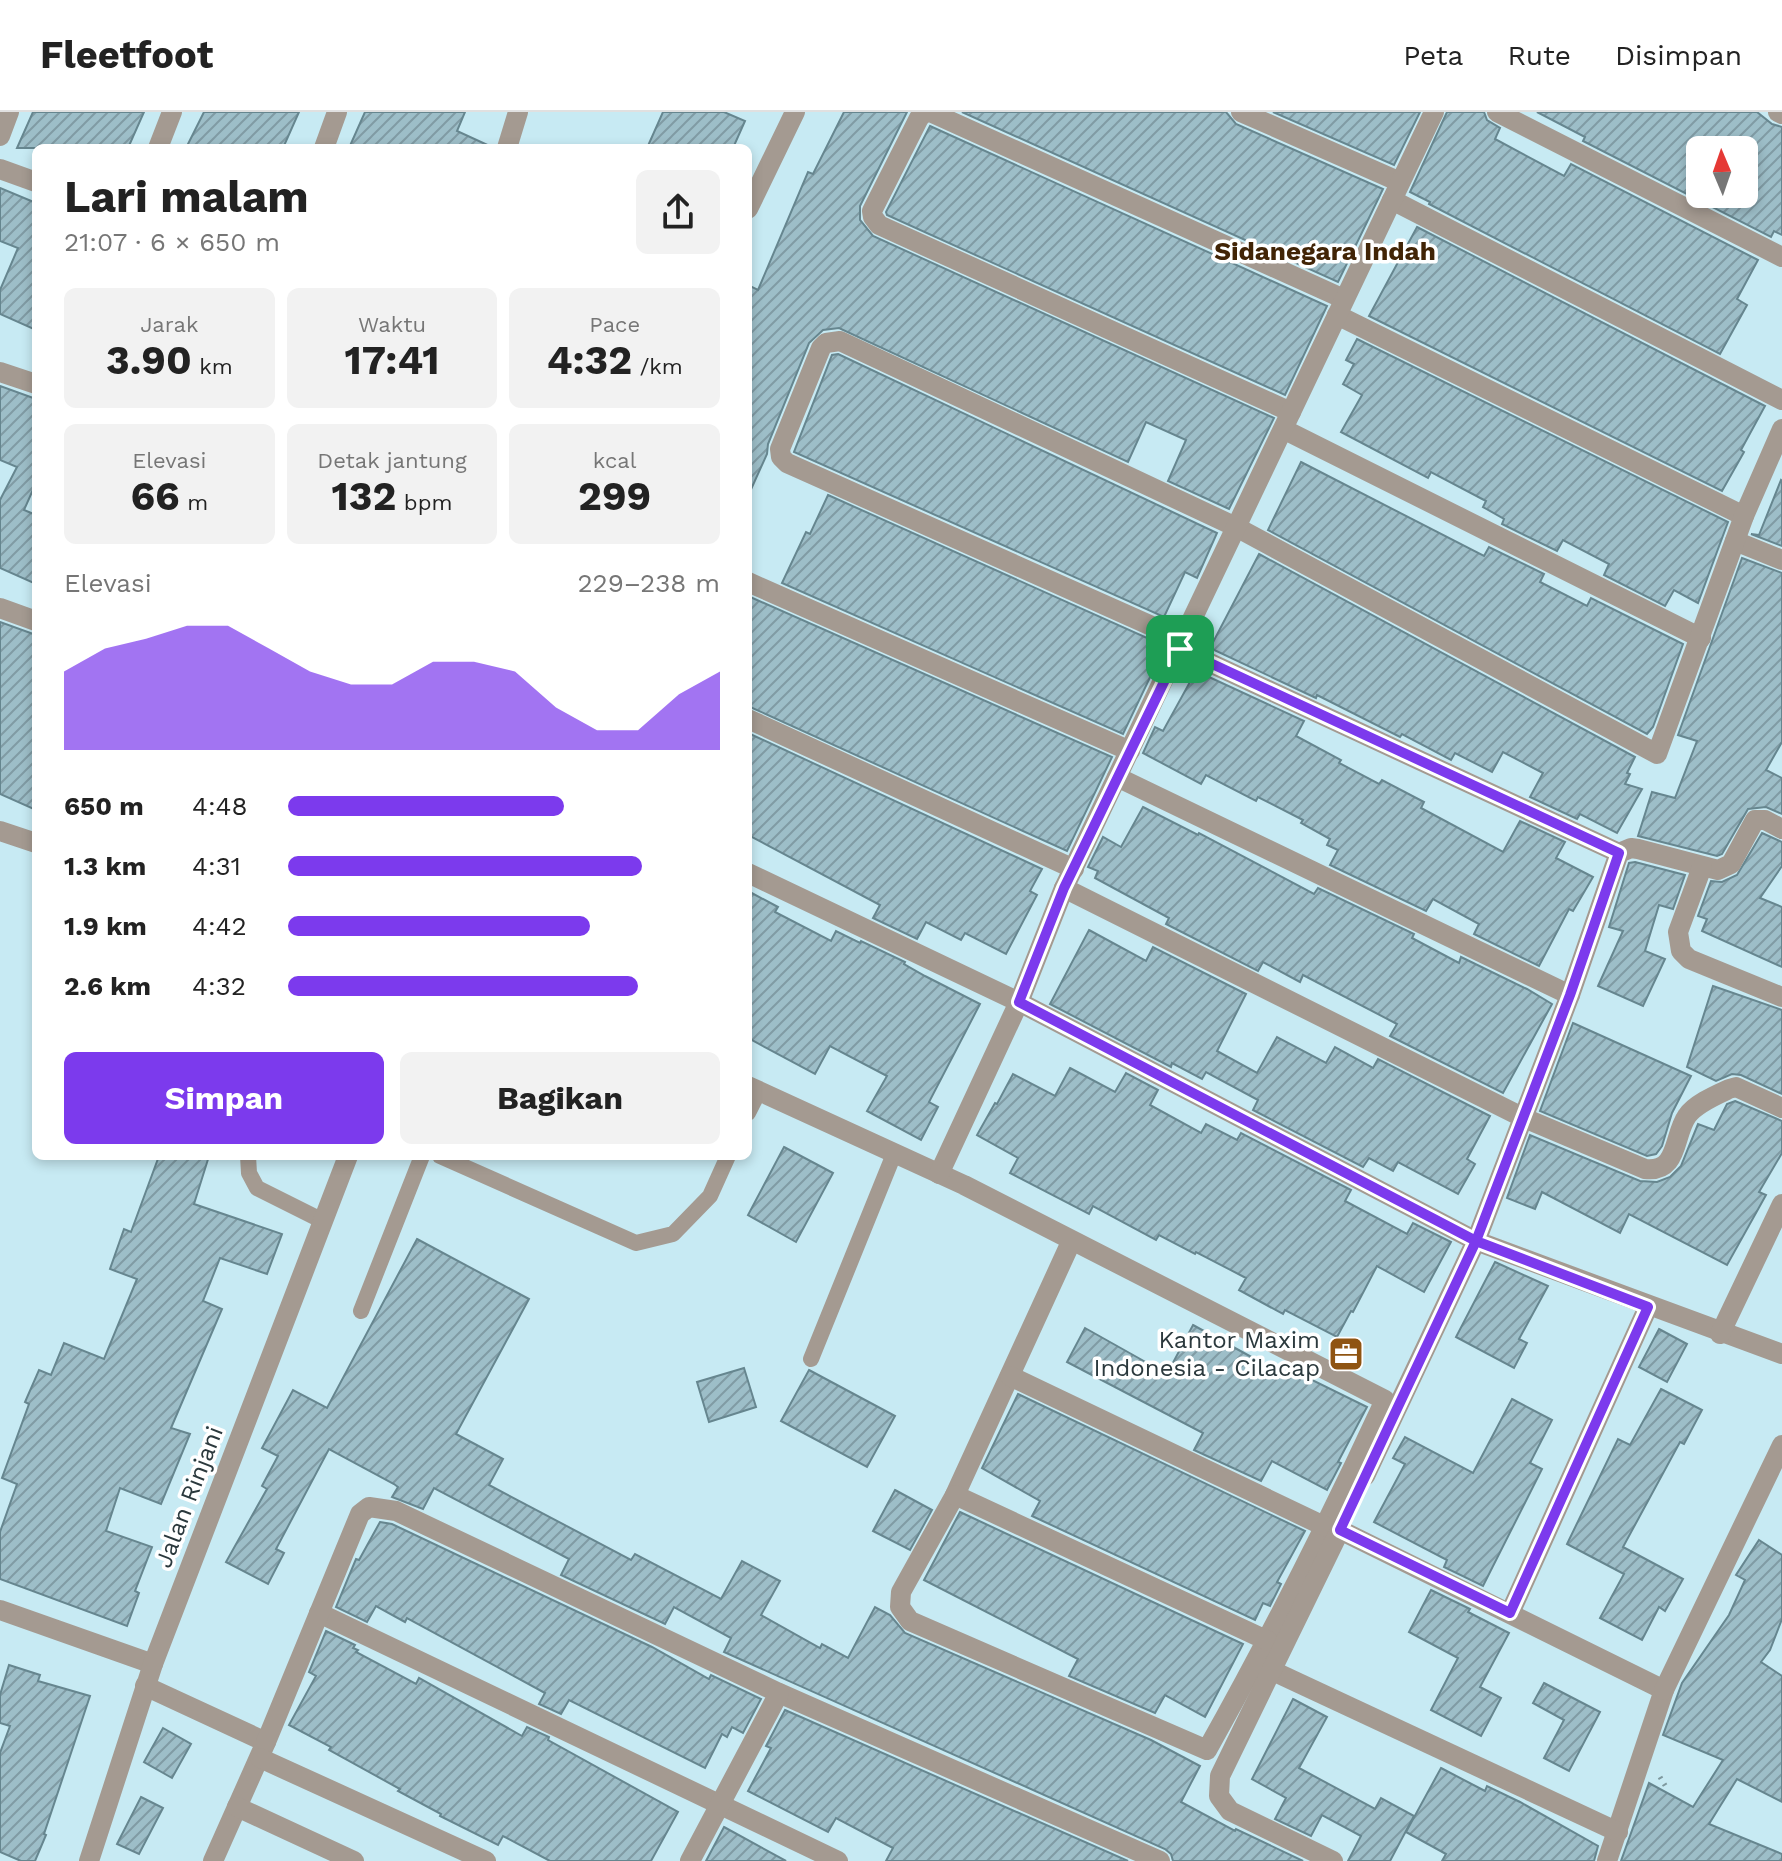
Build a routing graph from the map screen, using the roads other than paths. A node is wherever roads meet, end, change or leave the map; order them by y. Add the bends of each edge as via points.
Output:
1 (9, 112) edge
2 (172, 112) edge
3 (337, 112) edge
4 (518, 112) edge
5 (795, 112) edge
6 (1241, 112) edge
7 (1434, 112) edge
8 (1497, 112) edge
9 (0, 136) edge
10 (160, 144) edge
11 (325, 144) edge
12 (508, 144) edge
13 (0, 169) edge
14 (32, 181) edge
15 (1396, 191) junction
16 (752, 201) edge
17 (1782, 257) edge
18 (1341, 307) junction
19 (0, 372) edge
20 (32, 383) edge
21 (1782, 400) edge
22 (1288, 421) junction
23 (1782, 429) edge
24 (1744, 516) junction
25 (1236, 527) junction
26 (1735, 541) junction
27 (1782, 560) edge
28 (752, 584) edge
29 (0, 608) edge
30 (32, 620) edge
31 (1701, 638) junction
32 (1181, 644) junction
33 (752, 721) edge
34 (1130, 751) junction
35 (1117, 777) junction
36 (1782, 829) edge
37 (0, 831) edge
38 (32, 842) edge
39 (1619, 853) junction
40 (1702, 867) junction
41 (1074, 869) junction
42 (752, 875) edge
43 (1064, 888) junction
44 (1570, 995) junction
45 (1782, 997) edge
46 (1019, 1002) junction
47 (753, 1088) edge
48 (1782, 1108) edge
49 (1524, 1118) junction
50 (894, 1154) junction
51 (248, 1160) edge
52 (346, 1160) edge
53 (420, 1160) edge
54 (449, 1160) edge
55 (726, 1160) edge
56 (939, 1174) junction
57 (1782, 1204) edge
58 (323, 1221) junction
59 (1476, 1241) junction
60 (1071, 1242) junction
61 (1648, 1307) junction
62 (361, 1311) dead end
63 (1720, 1334) junction
64 (1782, 1354) edge
65 (811, 1359) dead end
66 (1010, 1376) junction
67 (1782, 1445) edge
68 (955, 1495) junction
69 (1333, 1528) junction
70 (0, 1610) edge
71 (319, 1613) junction
72 (1510, 1613) junction
73 (1268, 1641) junction
74 (153, 1664) junction
75 (1273, 1671) junction
76 (145, 1686) junction
77 (1664, 1690) junction
78 (779, 1693) junction
79 (263, 1750) junction
80 (718, 1803) junction
81 (237, 1807) junction
82 (1618, 1832) junction
83 (89, 1861) edge
84 (213, 1861) edge
85 (354, 1861) edge
86 (486, 1861) edge
87 (690, 1861) edge
88 (838, 1861) edge
89 (1160, 1861) edge
90 (1333, 1861) edge
91 (1607, 1861) edge

1 - 9 street
2 - 10 street
3 - 11 street
4 - 12 street
5 - 16 street
6 - 15 street
7 - 15 street
8 - 17 street
13 - 14 street
15 - 18 street
15 - 21 street
18 - 22 street
18 - 22 street via 930,112 919,118 872,211 879,225
18 - 24 street
19 - 20 street
22 - 25 street
22 - 31 street
23 - 24 street
24 - 26 street
25 - 31 street via 1657,754
25 - 32 street
25 - 32 street via 840,341 826,343 818,354 780,449 787,463
26 - 27 street
26 - 31 street
28 - 34 street
29 - 30 street
32 - 34 street
32 - 39 street
33 - 41 street
34 - 35 street
35 - 41 street
35 - 44 street
36 - 40 street via 1757,819 1729,866
37 - 38 street
39 - 40 street via 1638,849
39 - 44 street
40 - 45 street via 1678,932 1681,951
41 - 43 street
42 - 46 street
43 - 46 street
43 - 49 street
44 - 49 street
46 - 56 street
46 - 59 street
47 - 50 street
48 - 49 street via 1736,1087 1722,1092 1690,1111 1672,1158 1654,1170
49 - 59 street
50 - 56 street
50 - 65 lane
51 - 58 lane via 257,1188
52 - 58 street, Jalan Rinjani
53 - 62 lane
54 - 55 lane via 636,1243 673,1234 710,1196
56 - 60 street
57 - 63 street
58 - 74 street, Jalan Rinjani
59 - 61 street
59 - 69 street
60 - 66 street
60 - 69 street via 1385,1400
61 - 63 street
61 - 72 street
63 - 64 street
66 - 68 street
66 - 69 street
67 - 77 street
68 - 73 street
68 - 73 street via 901,1592 900,1607 910,1621 1207,1750
69 - 72 street
69 - 73 street
69 - 75 street
70 - 74 street
71 - 78 street via 360,1514 369,1507 396,1511
71 - 79 street
71 - 80 street
72 - 77 street
74 - 76 street, Jalan Rinjani
75 - 82 street
75 - 90 street via 1220,1776 1219,1796 1230,1811
76 - 79 street
76 - 83 street, Jalan Rinjani
77 - 82 street
78 - 80 street
78 - 89 street
79 - 81 street
79 - 86 street
80 - 87 street
80 - 88 street
81 - 84 street
81 - 85 street
82 - 91 street

